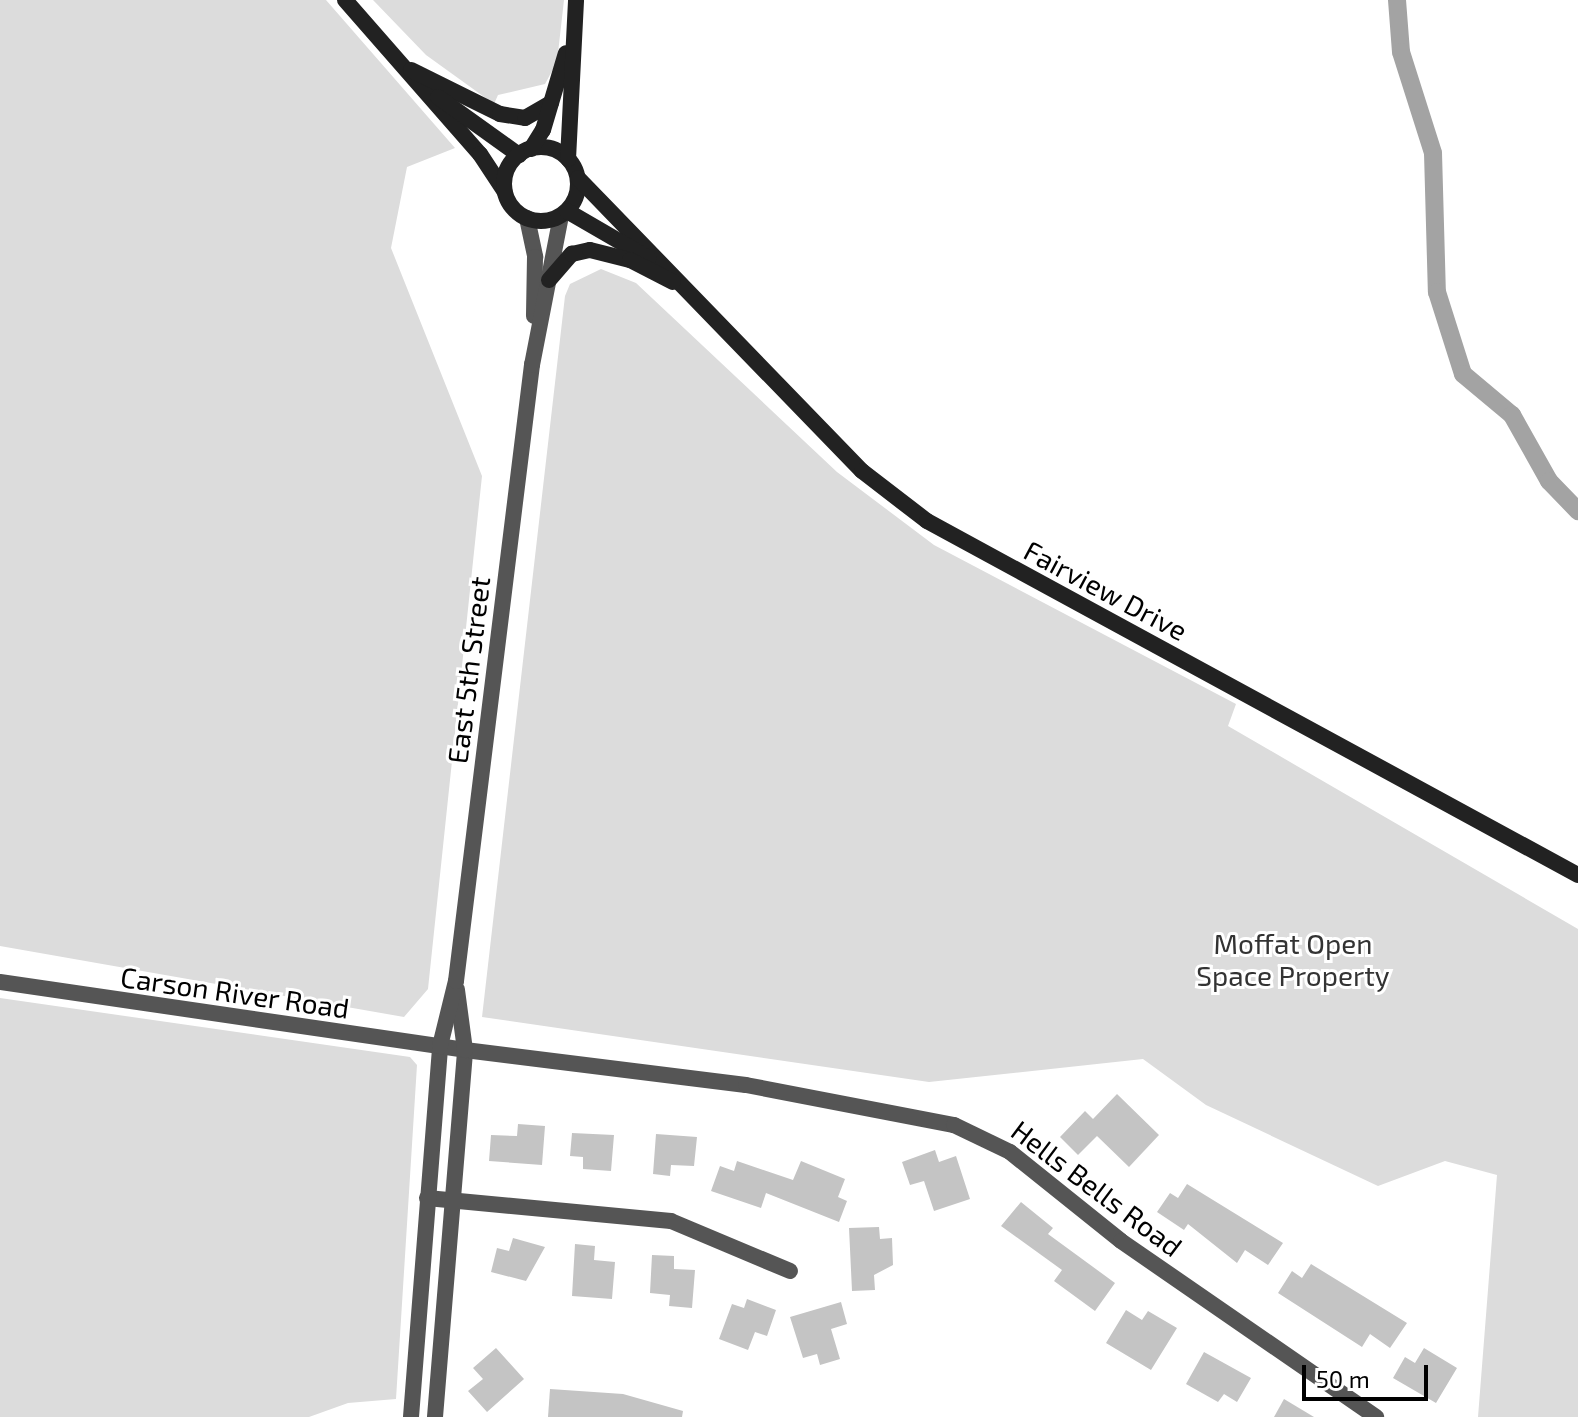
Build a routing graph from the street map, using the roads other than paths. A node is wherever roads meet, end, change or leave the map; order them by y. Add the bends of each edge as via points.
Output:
1 (345, 0) edge
2 (576, 0) edge
3 (572, 32) junction
4 (398, 62) junction
5 (411, 77) junction
6 (551, 103) junction
7 (525, 152) junction
8 (568, 159) junction
9 (578, 178) junction
10 (505, 192) junction
11 (564, 213) junction
12 (527, 218) junction
13 (670, 272) junction
14 (549, 280) junction
15 (685, 288) junction
16 (532, 365) junction
17 (1578, 875) edge
18 (456, 981) junction
19 (0, 982) edge
20 (440, 1046) junction
21 (465, 1050) junction
22 (427, 1198) junction
23 (451, 1200) junction
24 (790, 1271) dead end
25 (411, 1417) edge
26 (435, 1417) edge
27 (1376, 1417) edge

1 - 4 main road
2 - 3 main road
3 - 6 main road
3 - 8 main road
4 - 5 main road
4 - 6 main road via 500,114 525,118
5 - 7 main road
5 - 10 main road
6 - 7 main road
7 - 8 main road via 550,148
7 - 10 main road via 507,171
8 - 9 main road
9 - 11 main road
9 - 13 main road, Fairview Drive
10 - 12 main road
11 - 12 main road
11 - 13 main road, Fairview Drive
11 - 14 street, East 5th Street
12 - 16 street, East 5th Street via 535,257
13 - 15 main road, Fairview Drive
14 - 15 main road via 572,254 590,250 630,260
14 - 16 street, East 5th Street
15 - 17 main road, Fairview Drive via 862,471 927,521
16 - 18 street, East 5th Street
18 - 20 street, East 5th Street
18 - 21 street, East 5th Street
19 - 20 street, Carson River Road
20 - 21 street, Carson River Road
20 - 22 street, East 5th Street
21 - 23 street, East 5th Street
21 - 27 street, Hells Bells Road via 746,1085 954,1125 1010,1152 1121,1241
22 - 23 street
22 - 25 street, East 5th Street
23 - 24 street via 671,1221
23 - 26 street, East 5th Street

